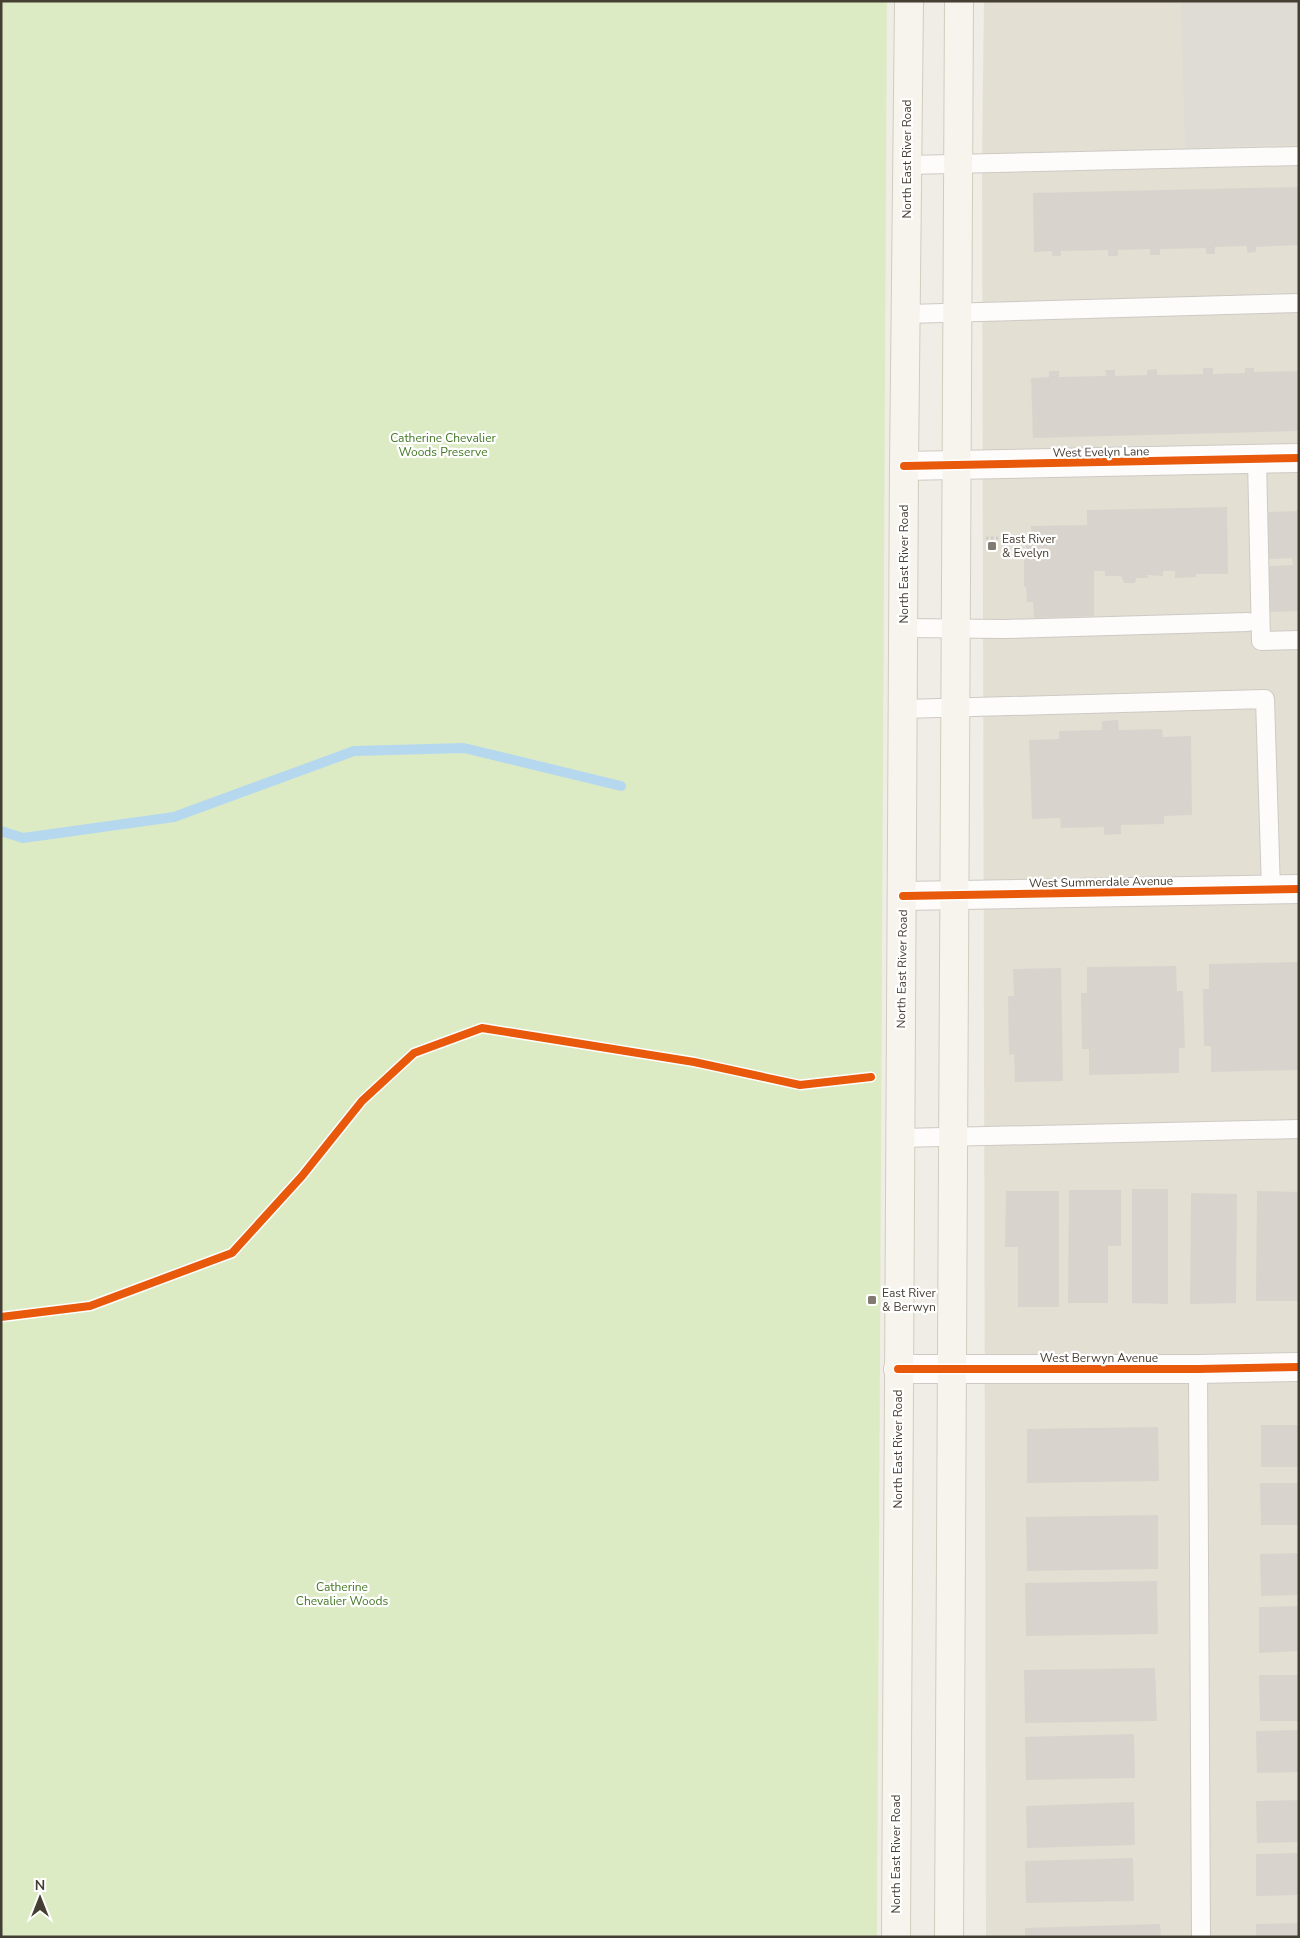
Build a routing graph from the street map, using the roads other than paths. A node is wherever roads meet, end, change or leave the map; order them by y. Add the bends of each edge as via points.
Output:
1 (909, 1) edge
2 (958, 1) edge
3 (1299, 156) edge
4 (958, 164) junction
5 (907, 165) junction
6 (1299, 303) edge
7 (958, 313) junction
8 (907, 314) junction
9 (1299, 458) edge
10 (1257, 459) junction
11 (904, 466) junction
12 (956, 466) junction
13 (1248, 622) dead end
14 (904, 628) junction
15 (955, 628) junction
16 (1299, 640) edge
17 (955, 707) junction
18 (904, 709) junction
19 (1299, 889) edge
20 (1271, 890) junction
21 (954, 895) junction
22 (903, 896) junction
23 (1299, 1128) edge
24 (952, 1137) junction
25 (900, 1138) junction
26 (1299, 1367) edge
27 (898, 1369) junction
28 (952, 1369) junction
29 (1198, 1369) junction
30 (896, 1937) edge
31 (949, 1937) edge
32 (1201, 1937) edge

1 - 5 main road, North East River Road
2 - 4 main road
3 - 4 lane
4 - 5 lane
4 - 7 main road
5 - 8 main road, North East River Road
6 - 7 lane
7 - 8 lane
7 - 12 main road
8 - 11 main road, North East River Road
9 - 10 street, West Evelyn Lane
10 - 12 street, West Evelyn Lane
10 - 16 lane via 1261,641
11 - 12 street, West Evelyn Lane
11 - 14 main road, North East River Road
12 - 15 main road
13 - 15 lane
14 - 15 lane
14 - 18 main road, North East River Road
15 - 17 main road
17 - 18 lane
17 - 20 lane via 1265,699
17 - 21 main road
18 - 22 main road, North East River Road
19 - 20 street, West Summerdale Avenue
20 - 21 street, West Summerdale Avenue
21 - 22 street, West Summerdale Avenue
21 - 24 main road
22 - 25 main road, North East River Road
23 - 24 lane
24 - 25 lane
24 - 28 main road
25 - 27 main road, North East River Road
26 - 29 street, West Berwyn Avenue
27 - 28 street, West Berwyn Avenue
27 - 30 main road, North East River Road
28 - 29 street, West Berwyn Avenue
28 - 31 main road
29 - 32 lane

